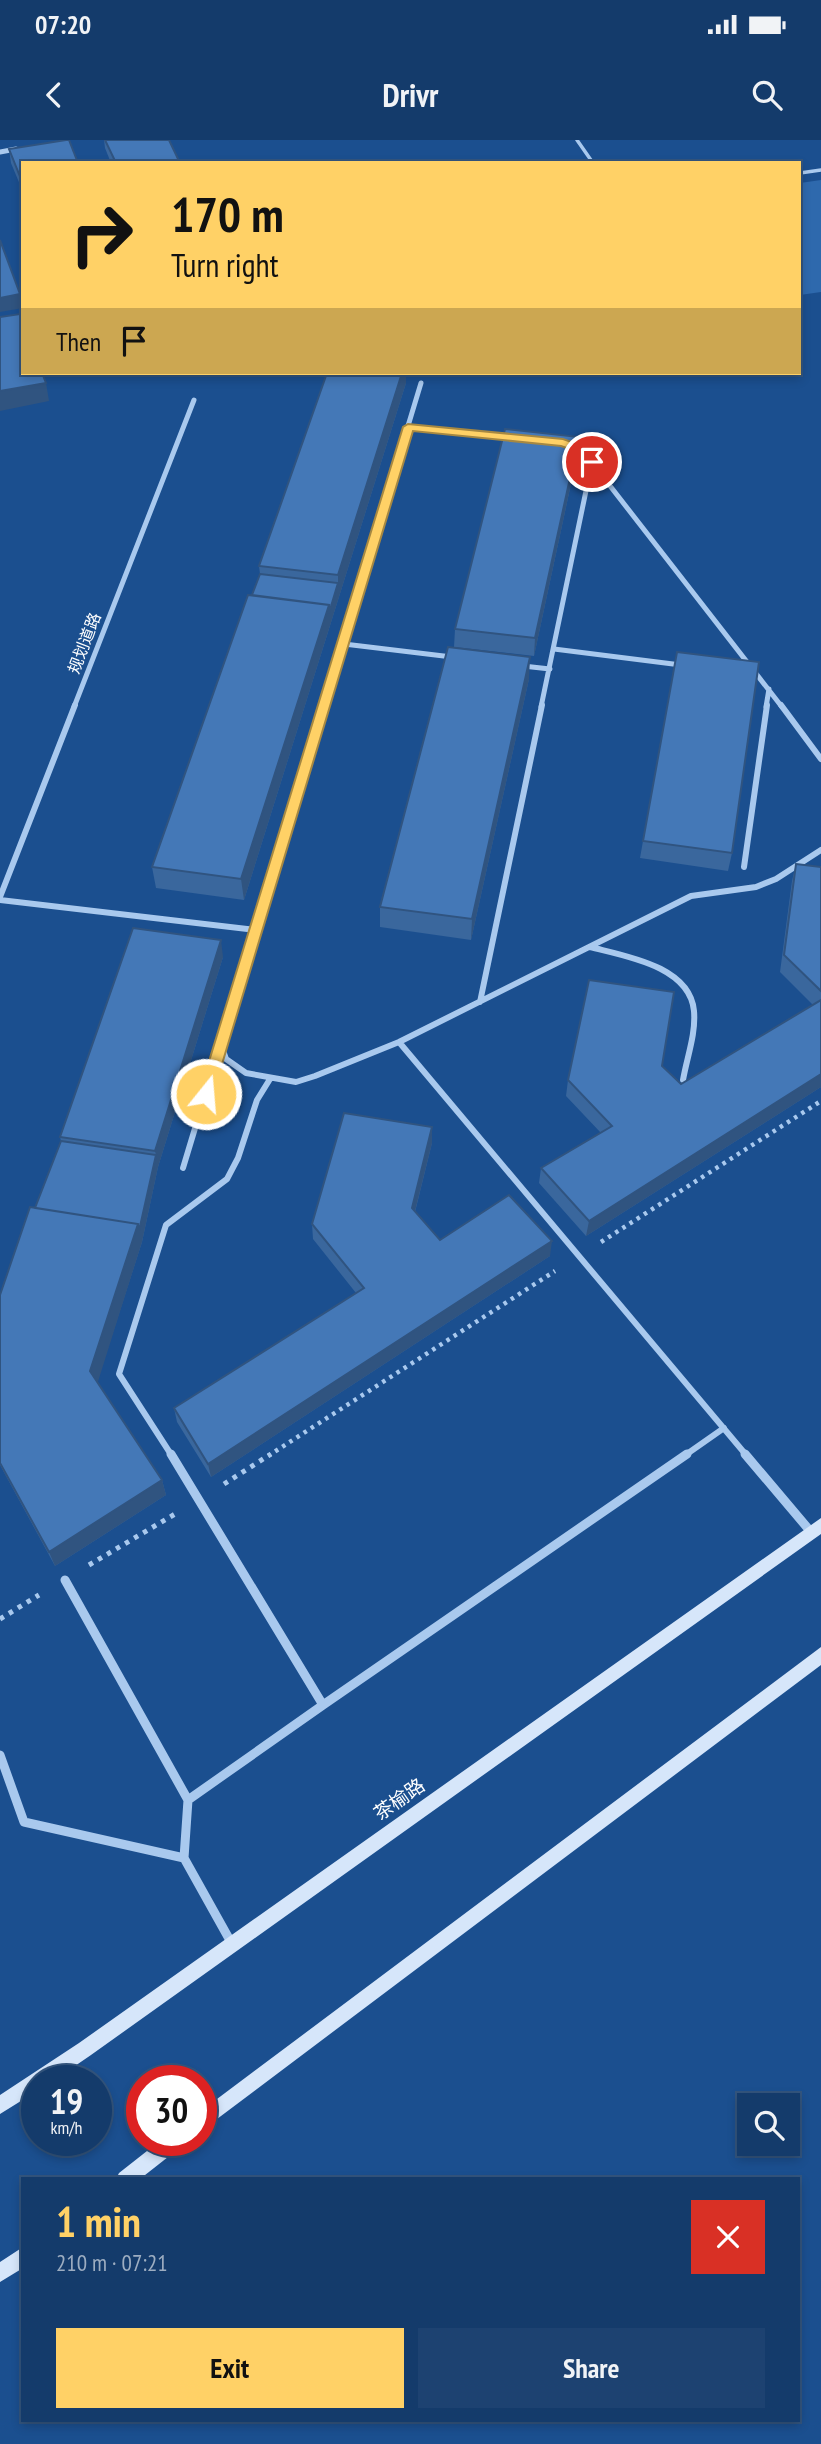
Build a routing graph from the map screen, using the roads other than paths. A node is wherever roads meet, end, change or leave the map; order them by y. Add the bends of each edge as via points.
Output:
1 (577, 140) edge
2 (27, 147) edge
3 (0, 152) edge
4 (592, 161) edge
5 (821, 170) edge
6 (801, 173) edge
7 (421, 383) dead end
8 (194, 400) dead end
9 (408, 427) junction
10 (524, 439) edge
11 (563, 443) edge
12 (592, 462) junction
13 (344, 644) junction
14 (554, 649) junction
15 (454, 657) edge
16 (509, 664) edge
17 (690, 666) edge
18 (550, 669) junction
19 (745, 673) edge
20 (758, 675) junction
21 (769, 689) junction
22 (821, 760) edge
23 (821, 850) edge
24 (744, 867) dead end
25 (0, 898) edge
26 (257, 930) junction
27 (589, 947) junction
28 (480, 1002) junction
29 (399, 1042) junction
30 (221, 1044) junction
31 (270, 1079) junction
32 (683, 1080) edge
33 (183, 1168) dead end
34 (724, 1428) junction
35 (816, 1528) edge
36 (65, 1580) road end
37 (821, 1656) edge
38 (323, 1705) junction
39 (0, 1755) edge
40 (188, 1800) junction
41 (184, 1858) junction
42 (232, 1944) junction
43 (0, 2105) edge
44 (217, 2110) edge
45 (155, 2156) edge
46 (128, 2177) edge
47 (21, 2257) edge
48 (0, 2273) edge

1 - 4 lane
2 - 3 street
5 - 6 lane
7 - 9 street
8 - 25 street, 规划道路
9 - 10 street
9 - 13 street
11 - 12 street via 576,447
12 - 14 street
12 - 20 street
13 - 15 street
13 - 26 street
14 - 17 street
14 - 18 street
16 - 18 street
18 - 28 street
19 - 20 street
20 - 21 street
21 - 22 street
21 - 24 street
23 - 27 street via 764,884 691,896
25 - 26 street
26 - 30 street
27 - 28 street
27 - 32 street via 633,957 656,968 678,981 692,998 694,1020
28 - 29 street
29 - 31 street via 296,1082
29 - 34 street
30 - 31 street via 226,1059 235,1066
30 - 33 street
31 - 38 street via 254,1101 233,1169 221,1186 166,1225 119,1374
34 - 35 street
34 - 38 street
35 - 42 street, 茶榆路
36 - 40 street
37 - 44 street
38 - 40 street
39 - 41 street via 24,1822
40 - 41 street
41 - 42 street
42 - 43 street, 茶榆路
45 - 46 street
47 - 48 street

